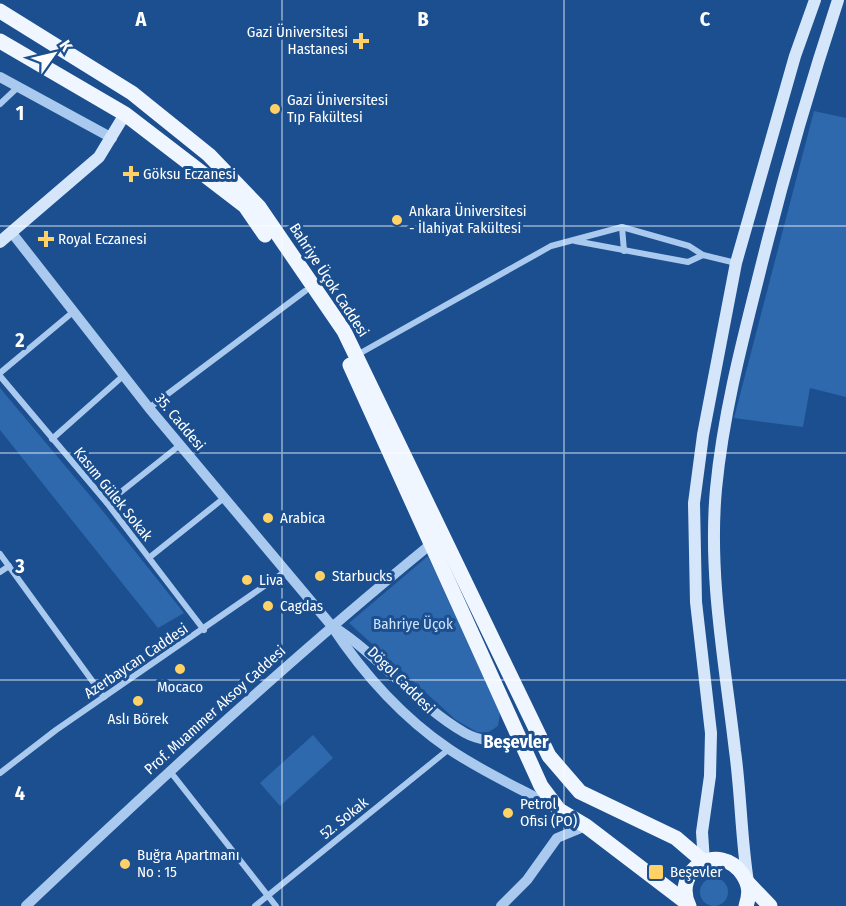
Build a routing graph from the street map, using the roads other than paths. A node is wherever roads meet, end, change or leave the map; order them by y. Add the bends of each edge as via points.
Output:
1 (814, 0) edge
2 (838, 0) edge
3 (0, 11) edge
4 (0, 40) edge
5 (0, 77) edge
6 (18, 87) junction
7 (131, 93) junction
8 (0, 104) edge
9 (125, 114) junction
10 (112, 138) junction
11 (622, 227) junction
12 (12, 233) junction
13 (573, 240) junction
14 (0, 242) edge
15 (624, 251) junction
16 (703, 255) junction
17 (736, 263) junction
18 (305, 291) junction
19 (73, 312) junction
20 (356, 355) junction
21 (0, 374) edge
22 (123, 376) junction
23 (149, 408) junction
24 (52, 439) junction
25 (180, 445) junction
26 (224, 498) junction
27 (108, 503) junction
28 (431, 544) junction
29 (0, 554) edge
30 (150, 557) junction
31 (9, 566) junction
32 (286, 571) junction
33 (0, 572) edge
34 (331, 625) junction
35 (204, 630) junction
36 (104, 697) junction
37 (538, 734) junction
38 (520, 743) junction
39 (449, 749) junction
40 (169, 770) junction
41 (0, 772) edge
42 (559, 810) junction
43 (586, 826) junction
44 (704, 862) junction
45 (748, 883) junction
46 (267, 895) junction
47 (687, 905) edge
48 (26, 906) edge
49 (255, 906) edge
50 (276, 906) edge
51 (501, 906) edge
52 (746, 906) edge
53 (770, 906) edge

1 - 17 main road
2 - 45 main road via 808,90 742,342 725,418 716,489 714,583
3 - 7 main road, Bahriye Üçok Caddesi
4 - 9 main road, Bahriye Üçok Caddesi
5 - 6 street
6 - 8 street
6 - 10 street
7 - 9 main road
7 - 20 main road, Bahriye Üçok Caddesi via 209,155 259,207 344,331
9 - 10 main road
9 - 18 main road, Bahriye Üçok Caddesi via 245,206
10 - 12 main road via 99,157
11 - 13 street
11 - 15 street
11 - 16 street via 689,246
12 - 14 main road
12 - 19 street, 35. Caddesi
13 - 15 street
13 - 20 street via 551,246
15 - 16 street via 688,262
16 - 17 street
17 - 44 main road via 694,503 696,602 711,733 702,832
18 - 23 street
18 - 28 main road, Bahriye Üçok Caddesi via 335,333
19 - 21 street
19 - 22 street, 35. Caddesi
20 - 37 main road, Bahriye Üçok Caddesi
21 - 24 street, Kasım Gülek Sokak
22 - 23 street, 35. Caddesi
22 - 24 street
23 - 25 street, 35. Caddesi
24 - 27 street, Kasım Gülek Sokak
25 - 26 street, 35. Caddesi
25 - 27 street
26 - 30 street
26 - 32 street, 35. Caddesi
27 - 30 street, Kasım Gülek Sokak
28 - 34 street, Prof. Muammer Aksoy Caddesi
28 - 38 main road, Bahriye Üçok Caddesi
29 - 31 street
30 - 35 street, Kasım Gülek Sokak
31 - 33 street
31 - 36 street
32 - 34 street, 35. Caddesi
32 - 35 street, Azerbaycan Caddesi
34 - 38 street, Dögol Caddesi via 361,644 419,698 466,734 493,742
34 - 39 street, Dögol Caddesi via 353,659 383,691
34 - 40 street, Prof. Muammer Aksoy Caddesi
35 - 36 street, Azerbaycan Caddesi
36 - 41 street, Azerbaycan Caddesi
37 - 38 main road
37 - 44 main road via 549,756 580,792 676,838
38 - 42 main road, Dögol Caddesi via 537,780
39 - 42 street, Dögol Caddesi
39 - 46 street, 52. Sokak
40 - 46 street
40 - 48 street, Prof. Muammer Aksoy Caddesi
42 - 43 main road, Dögol Caddesi
43 - 47 main road, Dögol Caddesi
43 - 51 street via 557,838 527,880
44 - 45 main road via 730,862 738,866
44 - 47 main road via 689,874
45 - 52 main road
45 - 53 main road
46 - 49 street, 52. Sokak
46 - 50 street

